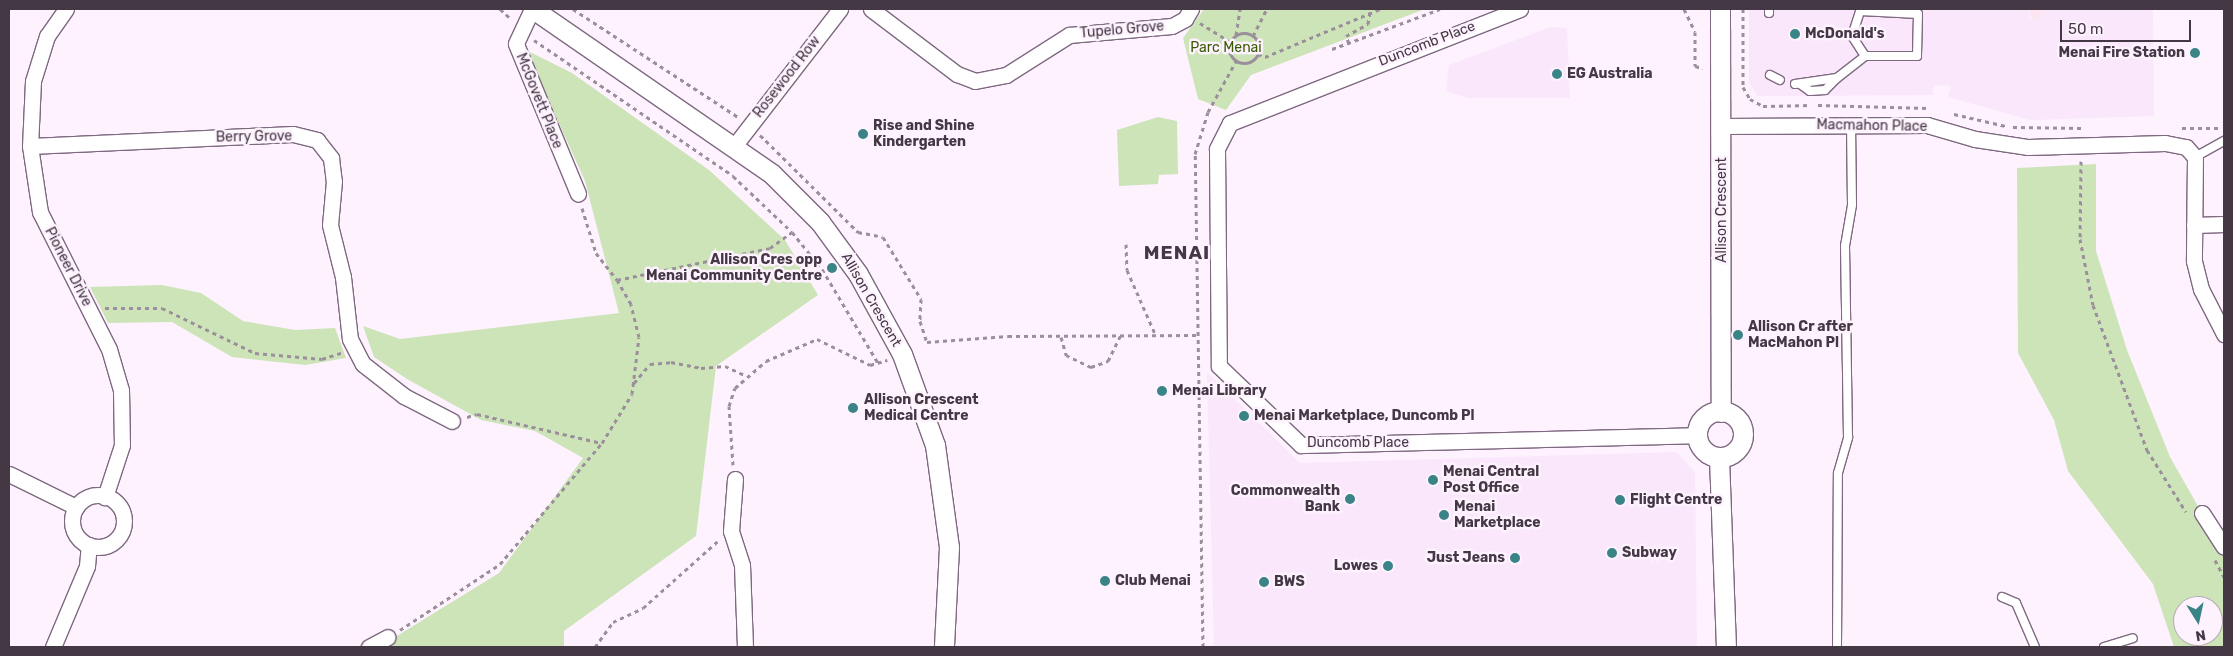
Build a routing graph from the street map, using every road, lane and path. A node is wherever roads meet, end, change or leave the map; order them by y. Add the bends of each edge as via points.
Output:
1 (66, 9) edge
2 (500, 9) edge
3 (532, 9) edge
4 (840, 9) edge
5 (871, 9) edge
6 (1240, 9) edge
7 (1267, 9) edge
8 (1380, 9) edge
9 (1440, 9) edge
10 (1520, 9) edge
11 (1684, 9) edge
12 (1720, 9) edge
13 (1743, 9) edge
14 (1860, 10) edge
15 (1370, 12) junction
16 (1188, 14) edge
17 (522, 30) junction
18 (1236, 35) junction
19 (1253, 36) junction
20 (1230, 42) junction
21 (1349, 43) junction
22 (1332, 49) dead end
23 (1258, 54) junction
24 (1865, 56) junction
25 (1695, 66) dead end
26 (1770, 75) dead end
27 (1837, 78) junction
28 (1780, 80) dead end
29 (1936, 110) dead end
30 (1944, 112) dead end
31 (1851, 124) junction
32 (1721, 126) junction
33 (2224, 127) edge
34 (2080, 128) junction
35 (2090, 128) dead end
36 (2175, 128) dead end
37 (2224, 141) edge
38 (735, 145) junction
39 (30, 146) junction
40 (2081, 147) junction
41 (2195, 157) junction
42 (578, 194) joint
43 (2194, 224) junction
44 (2224, 224) edge
45 (792, 232) junction
46 (1126, 244) dead end
47 (617, 280) junction
48 (89, 308) junction
49 (2224, 334) edge
50 (1198, 335) dead end
51 (1120, 336) junction
52 (1156, 336) junction
53 (1060, 337) junction
54 (927, 342) dead end
55 (355, 350) junction
56 (890, 358) dead end
57 (878, 363) junction
58 (746, 376) junction
59 (633, 383) junction
60 (1721, 412) junction
61 (452, 420) joint
62 (1698, 435) junction
63 (602, 443) junction
64 (1719, 457) junction
65 (9, 474) edge
66 (734, 479) joint
67 (105, 496) junction
68 (76, 507) junction
69 (2195, 515) joint
70 (731, 531) junction
71 (88, 545) junction
72 (2224, 547) edge
73 (2209, 551) dead end
74 (2224, 577) edge
75 (2002, 597) dead end
76 (388, 637) joint
77 (2133, 638) dead end
78 (53, 647) edge
79 (369, 647) edge
80 (595, 647) edge
81 (746, 647) edge
82 (944, 647) edge
83 (1726, 647) edge
84 (1837, 647) edge
85 (2035, 647) edge
86 (2104, 647) edge

1 - 39 street, Pioneer Drive via 47,36 33,81
2 - 17 path
3 - 17 street, McGovett Place
3 - 38 street, Allison Crescent
4 - 38 street, Rosewood Row
5 - 16 street, Tupelo Grove via 957,74 976,81 1006,75 1069,35 1172,26
6 - 18 path
7 - 19 path
8 - 15 path
9 - 21 path
10 - 62 street, Duncomb Place via 1230,123 1217,149 1219,366 1301,444
11 - 25 path via 1694,32
12 - 32 street, Allison Crescent
13 - 29 path via 1743,87 1750,99 1763,106 1891,105
14 - 24 lane via 1852,36
14 - 24 lane via 1918,14 1917,56
15 - 21 path via 1368,24 1346,36
15 - 23 path via 1264,57
16 - 20 path
17 - 42 street, McGovett Place via 516,44
17 - 45 path via 733,176
18 - 19 path
18 - 20 path
19 - 23 path
20 - 23 path via 1230,56 1237,62 1247,63
21 - 22 path
24 - 27 lane
26 - 28 lane
27 - 27 lane via 1825,90 1810,91 1798,84
30 - 34 path via 2012,127
31 - 32 street, Macmahon Place
31 - 40 street, Macmahon Place via 1927,125 2019,146
31 - 84 lane via 1852,205 1845,246 1848,437 1838,473
32 - 60 street, Allison Crescent
33 - 36 path
34 - 35 path
34 - 40 path
37 - 41 lane
38 - 82 street, Allison Crescent via 786,186 842,249 892,333 918,392 945,502 949,579
39 - 48 street, Pioneer Drive via 40,212
39 - 55 street, Berry Grove via 293,134 317,140 331,158 334,181 330,225
40 - 41 street, Macmahon Place via 2165,143 2186,147
40 - 69 path via 2080,238 2093,305 2147,450
41 - 43 street
42 - 47 path via 596,253
43 - 44 street
43 - 49 street via 2194,261 2200,289
45 - 47 path via 770,248
45 - 57 path via 822,269
46 - 52 path via 1127,270
47 - 59 path via 631,304 638,337
48 - 55 path via 162,308 255,353 322,359
48 - 67 street, Pioneer Drive via 109,349 124,421 122,445
50 - 52 path
51 - 52 path
51 - 53 path
51 - 53 path via 1108,361 1090,367 1066,355
53 - 54 path
55 - 61 street, Berry Grove via 363,364 404,396
56 - 57 path
57 - 58 path via 854,360 834,344 817,339 797,344
58 - 59 path via 725,366 701,368 671,362 650,364
58 - 66 path via 734,388 729,406
59 - 63 path via 632,394
60 - 62 street via 1703,419
60 - 64 street via 1738,420 1743,435 1733,453
61 - 63 path via 477,414
62 - 64 street via 1706,452
63 - 76 path via 500,564
64 - 83 street
65 - 68 street
66 - 70 street
67 - 68 street via 89,497
67 - 71 street via 118,506 122,529 112,542
68 - 71 street via 73,529
69 - 72 street
70 - 80 path via 643,608 614,622
70 - 81 street via 742,565
71 - 78 street via 87,566
73 - 74 path
75 - 85 lane via 2016,603
76 - 79 street
77 - 86 lane

